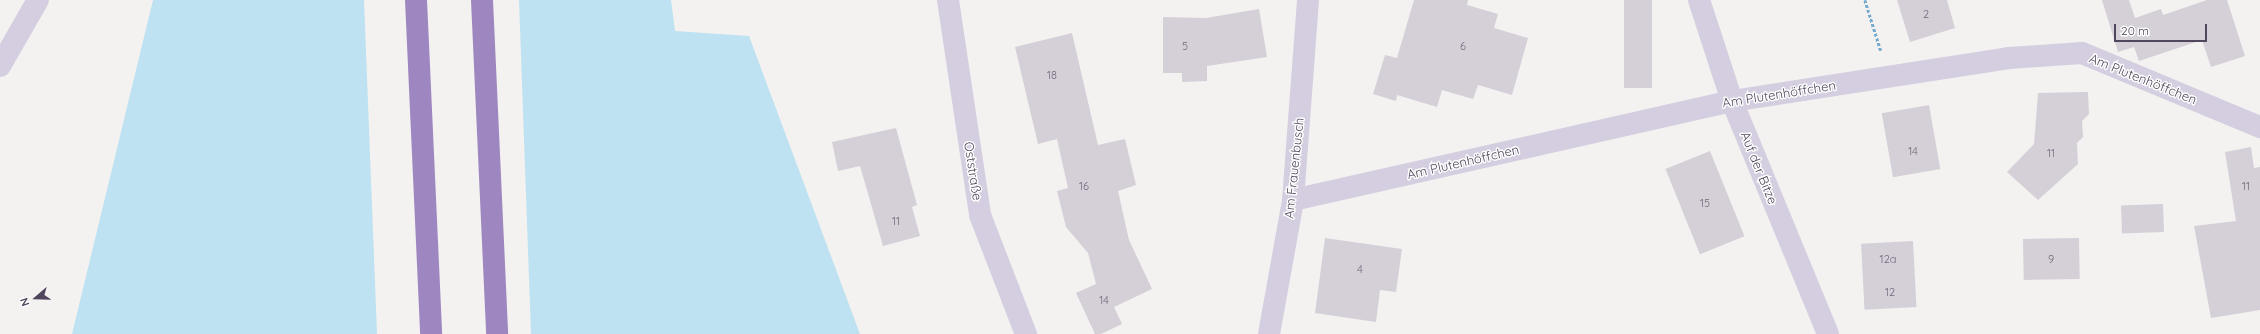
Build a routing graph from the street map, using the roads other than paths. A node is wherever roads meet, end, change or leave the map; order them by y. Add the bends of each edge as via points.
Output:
1 (38, 0) edge
2 (416, 0) edge
3 (482, 0) edge
4 (948, 0) edge
5 (1308, 0) edge
6 (1699, 0) edge
7 (0, 66) edge
8 (1732, 101) junction
9 (2260, 127) edge
10 (1293, 200) junction
11 (432, 334) edge
12 (497, 334) edge
13 (1026, 334) edge
14 (1269, 334) edge
15 (1828, 334) edge

1 - 7 street
2 - 11 highway
3 - 12 highway
4 - 13 street, Oststraße via 980,215
5 - 10 street, Am Frauenbusch
6 - 8 street, Auf der Bitze
8 - 9 street, Am Plutenhöffchen via 2009,58 2082,54
8 - 10 street, Am Plutenhöffchen
8 - 15 street, Auf der Bitze
10 - 14 street, Am Frauenbusch

